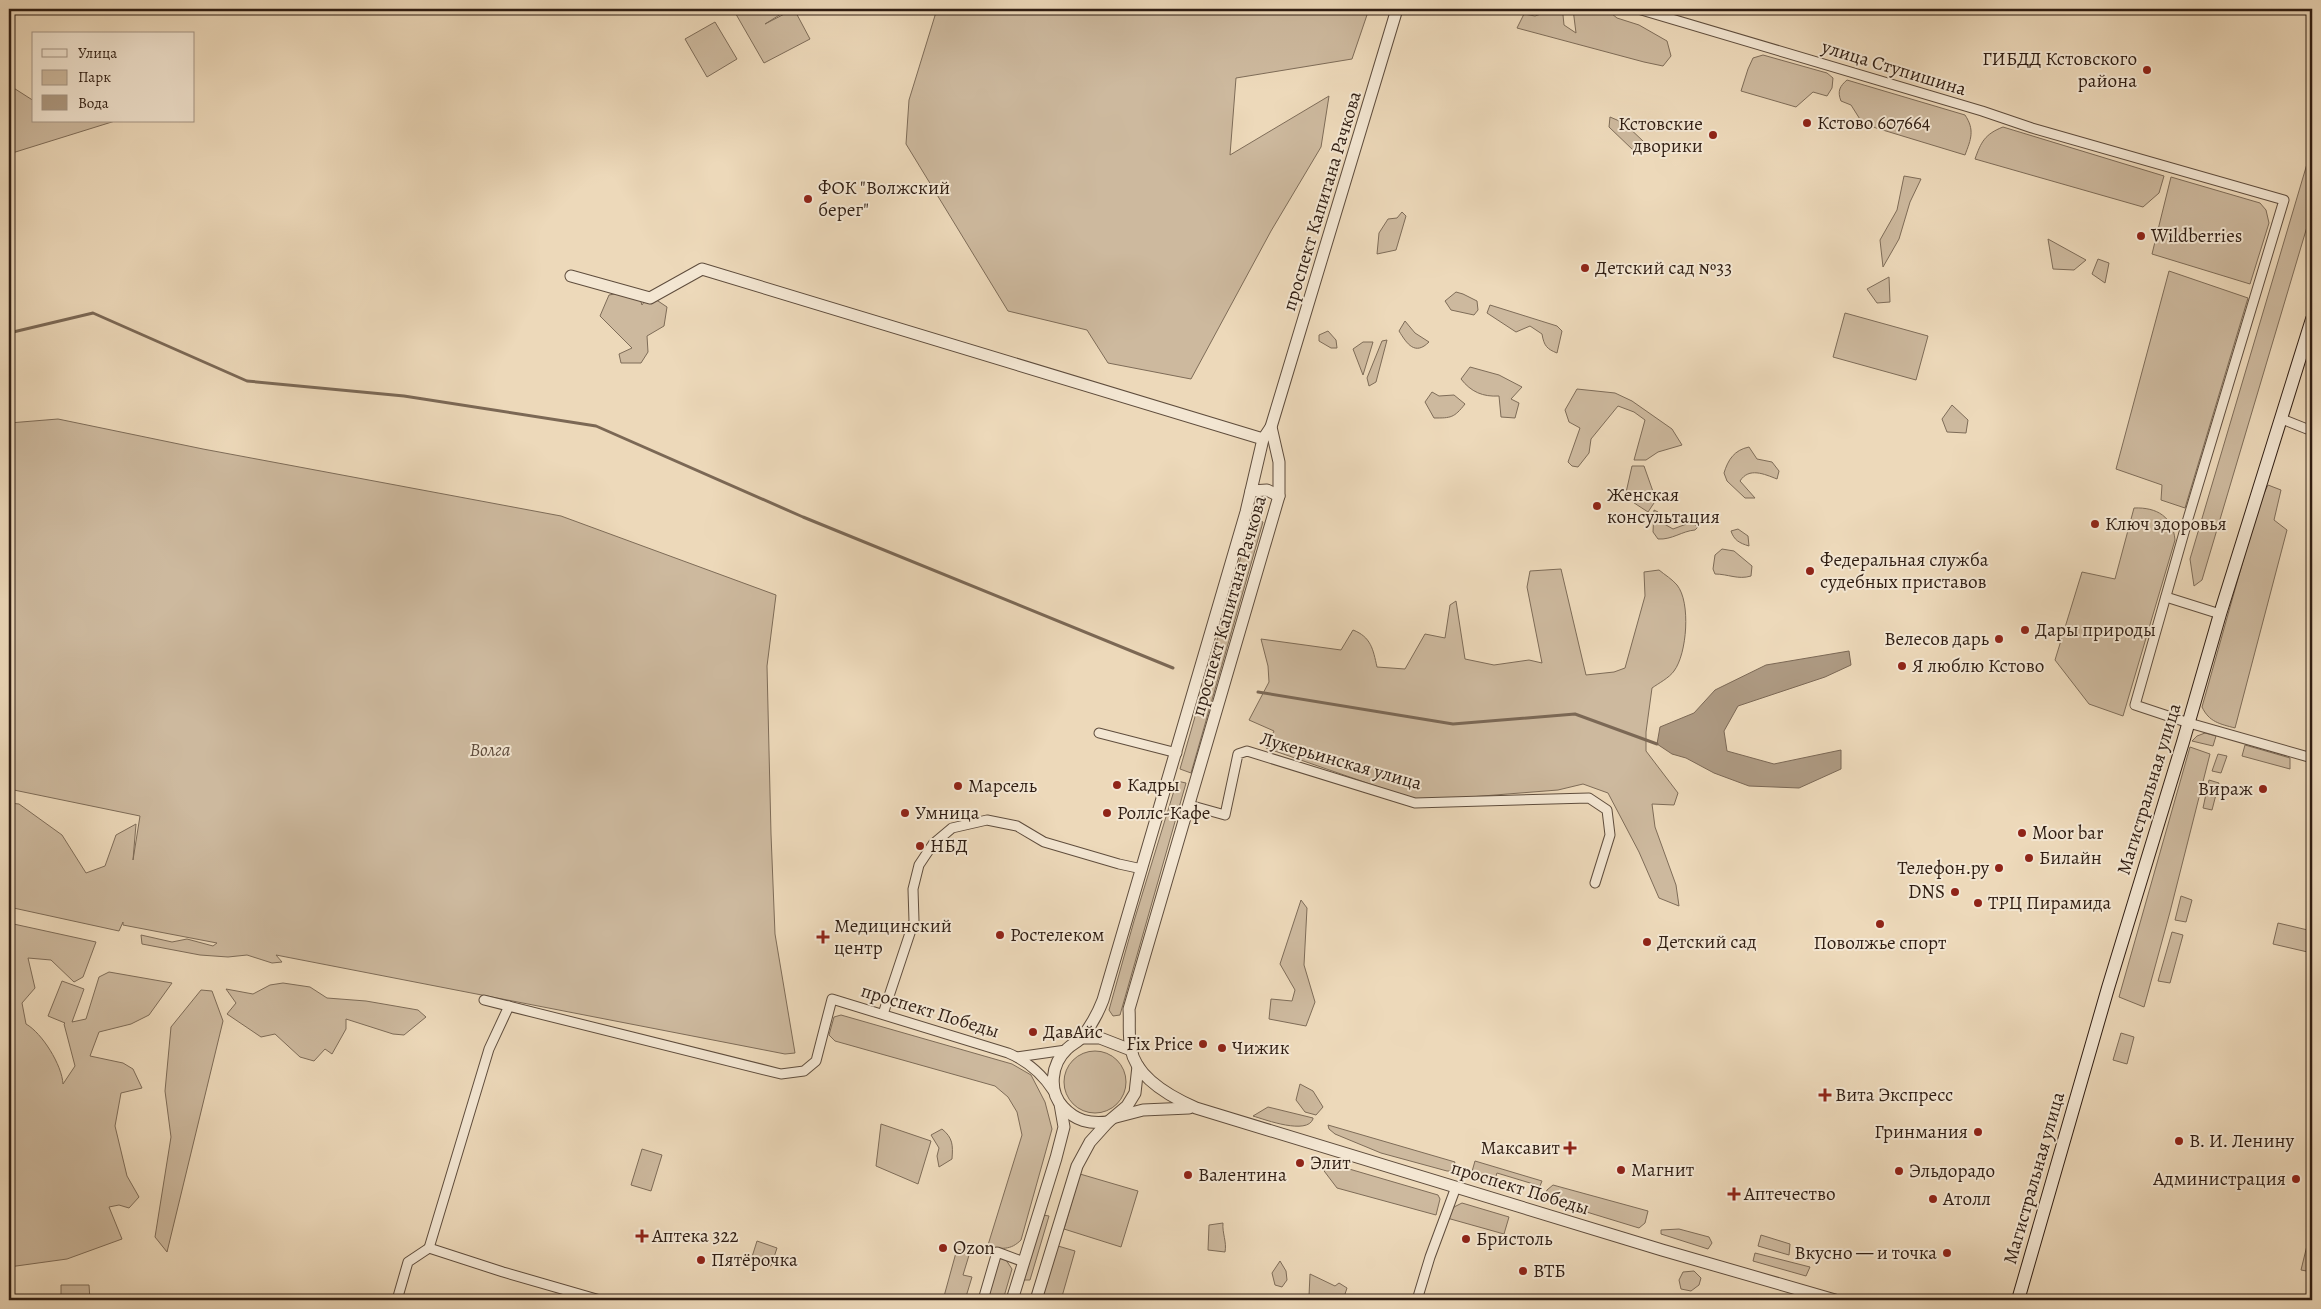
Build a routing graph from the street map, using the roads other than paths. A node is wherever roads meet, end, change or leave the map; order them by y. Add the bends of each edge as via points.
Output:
1 (1397, 9) edge
2 (1638, 9) edge
3 (571, 276) dead end
4 (2312, 320) edge
5 (2282, 419) junction
6 (1271, 428) junction
7 (2312, 431) edge
8 (1264, 439) junction
9 (1251, 491) junction
10 (1279, 496) junction
11 (2166, 597) junction
12 (2220, 614) junction
13 (2189, 723) junction
14 (1099, 733) dead end
15 (1177, 753) junction
16 (2312, 758) edge
17 (1189, 805) junction
18 (1142, 869) junction
19 (1595, 883) dead end
20 (484, 1000) dead end
21 (509, 1006) junction
22 (883, 1014) junction
23 (1081, 1038) junction
24 (1066, 1050) junction
25 (1131, 1050) junction
26 (1017, 1057) junction
27 (1138, 1066) junction
28 (1053, 1091) junction
29 (1060, 1104) junction
30 (1196, 1108) junction
31 (1111, 1120) junction
32 (1056, 1158) junction
33 (1077, 1166) junction
34 (1456, 1187) junction
35 (430, 1248) junction
36 (1024, 1262) junction
37 (397, 1300) edge
38 (600, 1300) edge
39 (983, 1300) edge
40 (1012, 1300) edge
41 (1036, 1300) edge
42 (1417, 1300) edge
43 (1835, 1300) edge
44 (2018, 1300) edge

1 - 6 street, проспект Капитана Рачкова
2 - 11 street, улица Ступишина via 2284,200
3 - 8 street via 650,298 702,268
4 - 5 main road, Магистральная улица
5 - 7 street
5 - 12 main road, Магистральная улица
6 - 8 street
6 - 10 street, проспект Капитана Рачкова via 1279,462
8 - 9 street
9 - 10 street via 1267,490
9 - 15 street
10 - 17 street, проспект Капитана Рачкова
11 - 12 street
11 - 13 street via 2135,705
12 - 13 main road, Магистральная улица
13 - 16 street
13 - 44 main road, Магистральная улица
14 - 15 street
15 - 18 street
17 - 19 street, Лукерьинская улица via 1225,816 1238,754 1247,751 1414,803 1588,798 1607,810 1610,836
17 - 25 street, проспект Капитана Рачкова via 1129,1009
18 - 22 street via 1044,842 1018,826 988,820 952,828 932,844 919,865 913,890 914,921
18 - 23 street via 1103,1000
20 - 21 street
21 - 22 street, проспект Победы via 781,1074 804,1071 816,1061 832,999
21 - 35 street via 489,1048
22 - 26 street, проспект Победы
23 - 24 street
23 - 25 street via 1100,1038
24 - 26 street
24 - 28 street via 1053,1076
25 - 27 street
26 - 28 street via 1046,1080
27 - 30 street via 1168,1095
27 - 31 street via 1135,1093 1128,1106
28 - 29 street
29 - 31 street via 1083,1122
29 - 32 street via 1064,1127
30 - 31 street via 1143,1110
30 - 34 street, проспект Победы
31 - 33 street via 1090,1142
32 - 33 street
32 - 36 street
33 - 41 street
34 - 42 street
34 - 43 street, проспект Победы
35 - 37 street via 408,1262
35 - 38 street
36 - 39 street via 997,1252
36 - 40 street

